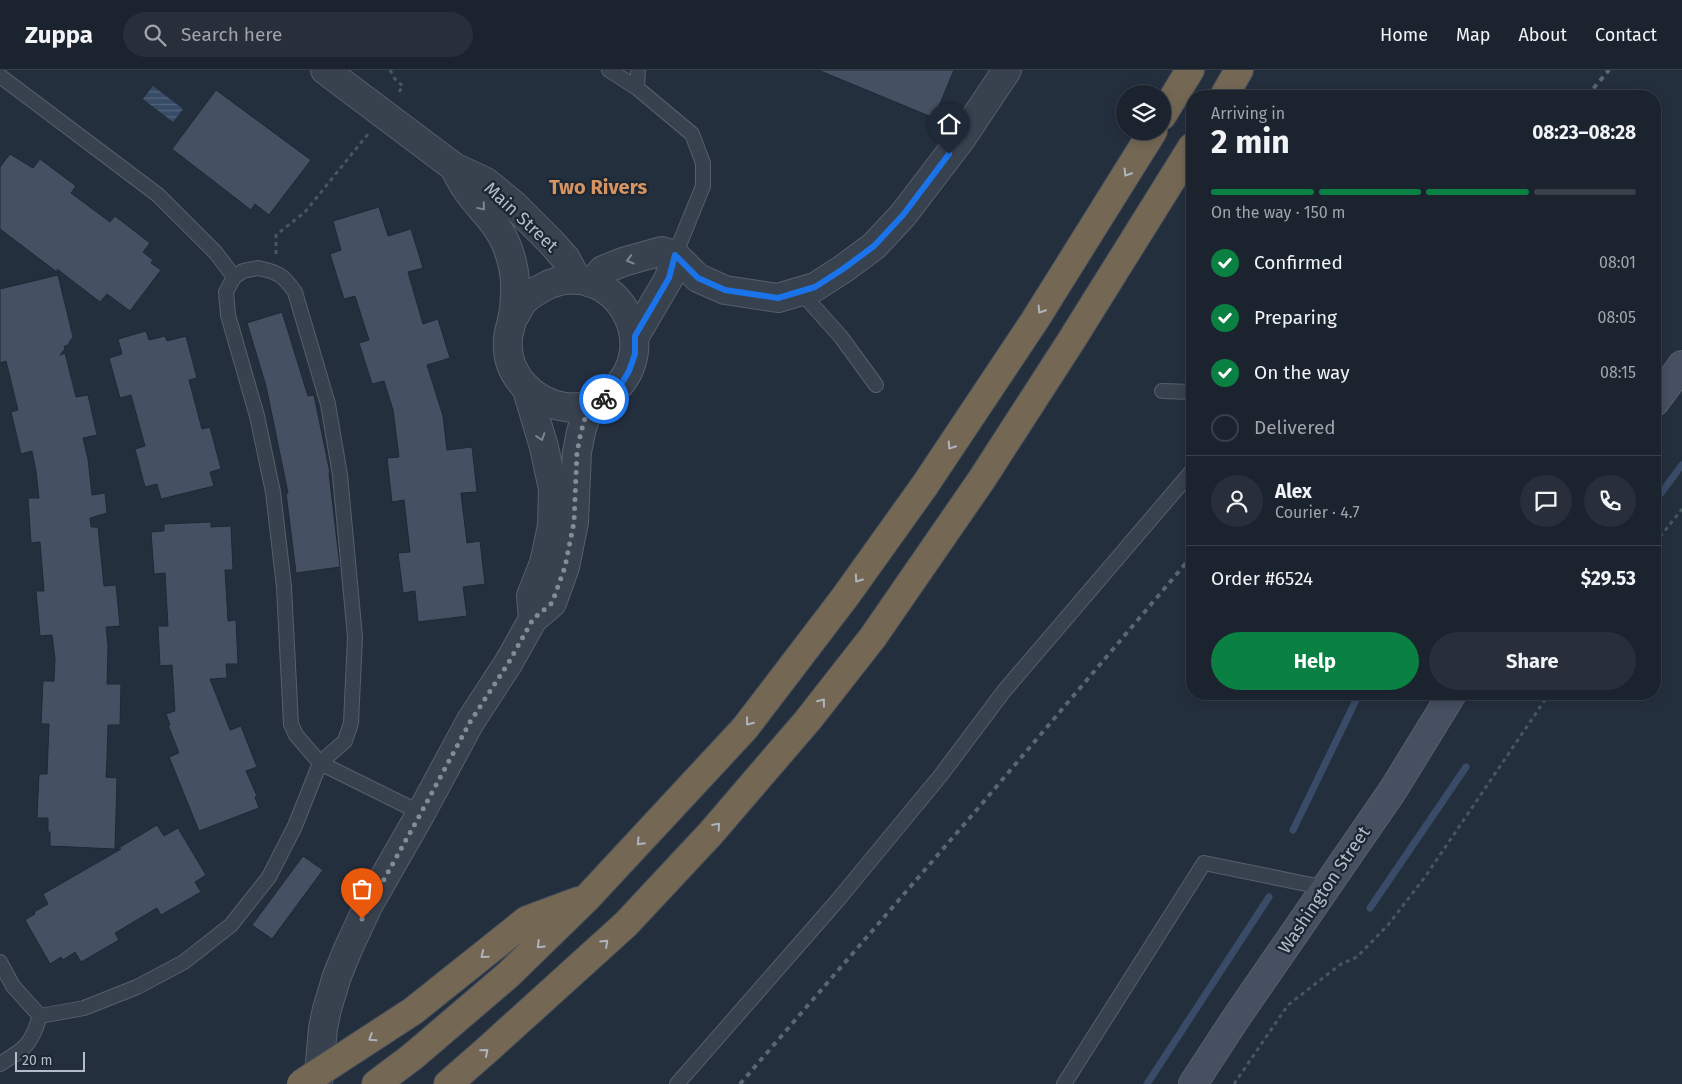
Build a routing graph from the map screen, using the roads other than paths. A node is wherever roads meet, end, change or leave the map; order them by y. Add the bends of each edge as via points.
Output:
1 (325, 70) edge
2 (609, 70) edge
3 (638, 70) edge
4 (1007, 70) edge
5 (1190, 70) edge
6 (1240, 70) edge
7 (0, 76) edge
8 (637, 88) junction
9 (1228, 90) edge
10 (1171, 101) edge
11 (1147, 140) edge
12 (1186, 157) edge
13 (454, 167) junction
14 (675, 255) junction
15 (234, 277) junction
16 (584, 282) junction
17 (800, 291) junction
18 (512, 320) junction
19 (635, 336) junction
20 (1682, 364) edge
21 (876, 385) dead end
22 (528, 390) junction
23 (1162, 392) dead end
24 (1186, 392) edge
25 (1661, 394) edge
26 (589, 405) junction
27 (1186, 478) edge
28 (533, 619) junction
29 (1448, 700) edge
30 (320, 763) junction
31 (421, 813) junction
32 (1326, 888) junction
33 (587, 898) junction
34 (0, 962) edge
35 (40, 1016) junction
36 (0, 1064) edge
37 (301, 1084) edge
38 (318, 1084) edge
39 (376, 1084) edge
40 (448, 1084) edge
41 (677, 1084) edge
42 (1064, 1084) edge
43 (1193, 1084) edge

1 - 13 street, Main Street
2 - 8 lane
3 - 8 lane
4 - 17 street via 961,139 903,215 874,246 815,287
5 - 10 highway
6 - 9 highway
7 - 15 lane via 158,195 216,253
8 - 14 lane via 692,134 703,163 703,186
11 -> 33 highway via 1013,353 845,597 745,728
40 -> 12 highway via 626,924 711,833 808,720 873,637 982,478
13 - 16 street, Main Street via 486,182 514,205
13 -> 18 street, Main Street via 508,248 515,293
14 -> 16 street via 662,251 623,262
14 - 17 street via 698,278 725,290 778,298
14 - 19 street via 669,278
15 - 30 lane via 226,292 228,314 257,416 273,492 284,587 290,724
15 - 30 lane via 258,268 277,272 296,292 328,404 340,475 355,637 351,723 345,741
16 - 18 street, Main Street via 557,282 538,289 523,302
16 - 19 street, Main Street via 607,291 621,303
17 - 21 lane via 842,338
18 - 22 street, Main Street via 508,338 509,357 516,375
19 - 26 street, Main Street via 635,354 620,386 606,398
20 - 25 main road
22 - 26 street, Main Street via 546,402 568,407
22 -> 28 street, Main Street via 553,489 552,526 544,563 531,596
23 - 24 lane
26 - 28 street via 577,452 574,522 565,567 552,603
27 - 41 lane via 1004,691 941,775 836,901
28 - 31 street via 470,722
29 - 32 main road, Washington Street via 1393,790
30 - 31 lane
30 - 35 lane via 295,826 269,877 230,925 184,962 137,987 84,1008
31 - 38 street via 369,904 336,976 323,1028
32 - 42 lane via 1204,863
32 - 43 main road, Washington Street
33 -> 37 highway, bridge via 528,920 413,1011
33 -> 39 highway via 508,975
34 - 35 lane via 13,986
35 - 36 lane via 34,1036 21,1051

